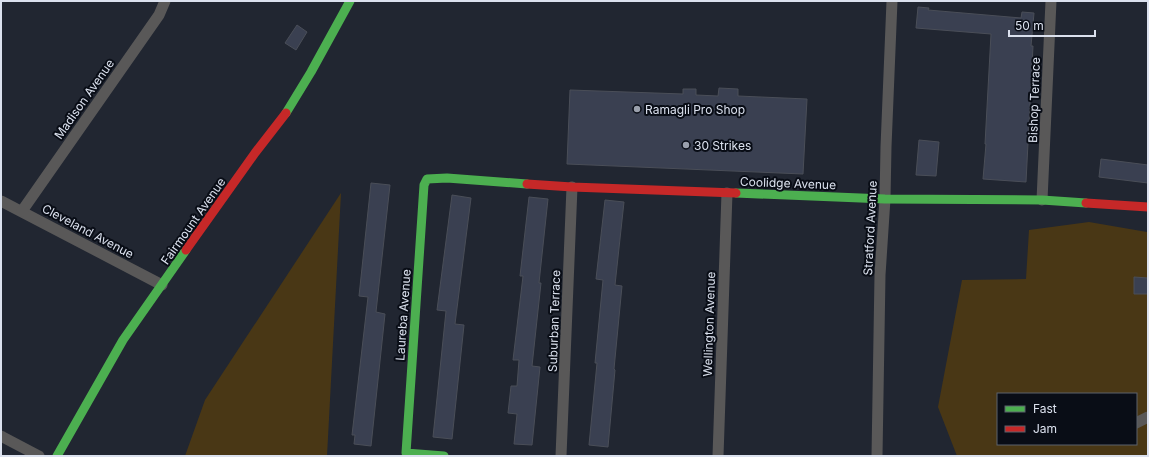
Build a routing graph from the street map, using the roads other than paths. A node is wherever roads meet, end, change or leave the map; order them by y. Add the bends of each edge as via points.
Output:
1 (165, 1) edge
2 (350, 1) edge
3 (892, 1) edge
4 (1051, 1) edge
5 (427, 179) joint
6 (572, 187) junction
7 (727, 193) junction
8 (885, 199) junction
9 (1, 200) edge
10 (1042, 200) junction
11 (1148, 207) edge
12 (22, 211) junction
13 (162, 285) junction
14 (1148, 417) edge
15 (1137, 422) edge
16 (1, 436) edge
17 (39, 456) edge
18 (57, 456) edge
19 (444, 456) edge
20 (561, 456) edge
21 (718, 456) edge
22 (877, 456) edge

1 - 12 street, Madison Avenue via 159,15
2 - 13 street, Fairmount Avenue via 286,112
3 - 8 street, Stratford Avenue
4 - 10 street, Bishop Terrace
5 - 6 street, Coolidge Avenue via 448,178
5 - 19 street, Laureba Avenue via 424,185 406,453
6 - 7 street, Coolidge Avenue
6 - 20 street, Suburban Terrace
7 - 8 street, Coolidge Avenue
7 - 21 street, Wellington Avenue
8 - 10 street, Coolidge Avenue
8 - 22 street, Stratford Avenue via 880,275
9 - 12 street, Cleveland Avenue
10 - 11 street, Coolidge Avenue
12 - 13 street, Cleveland Avenue
13 - 18 street, Fairmount Avenue via 123,340
14 - 15 street
16 - 17 street

